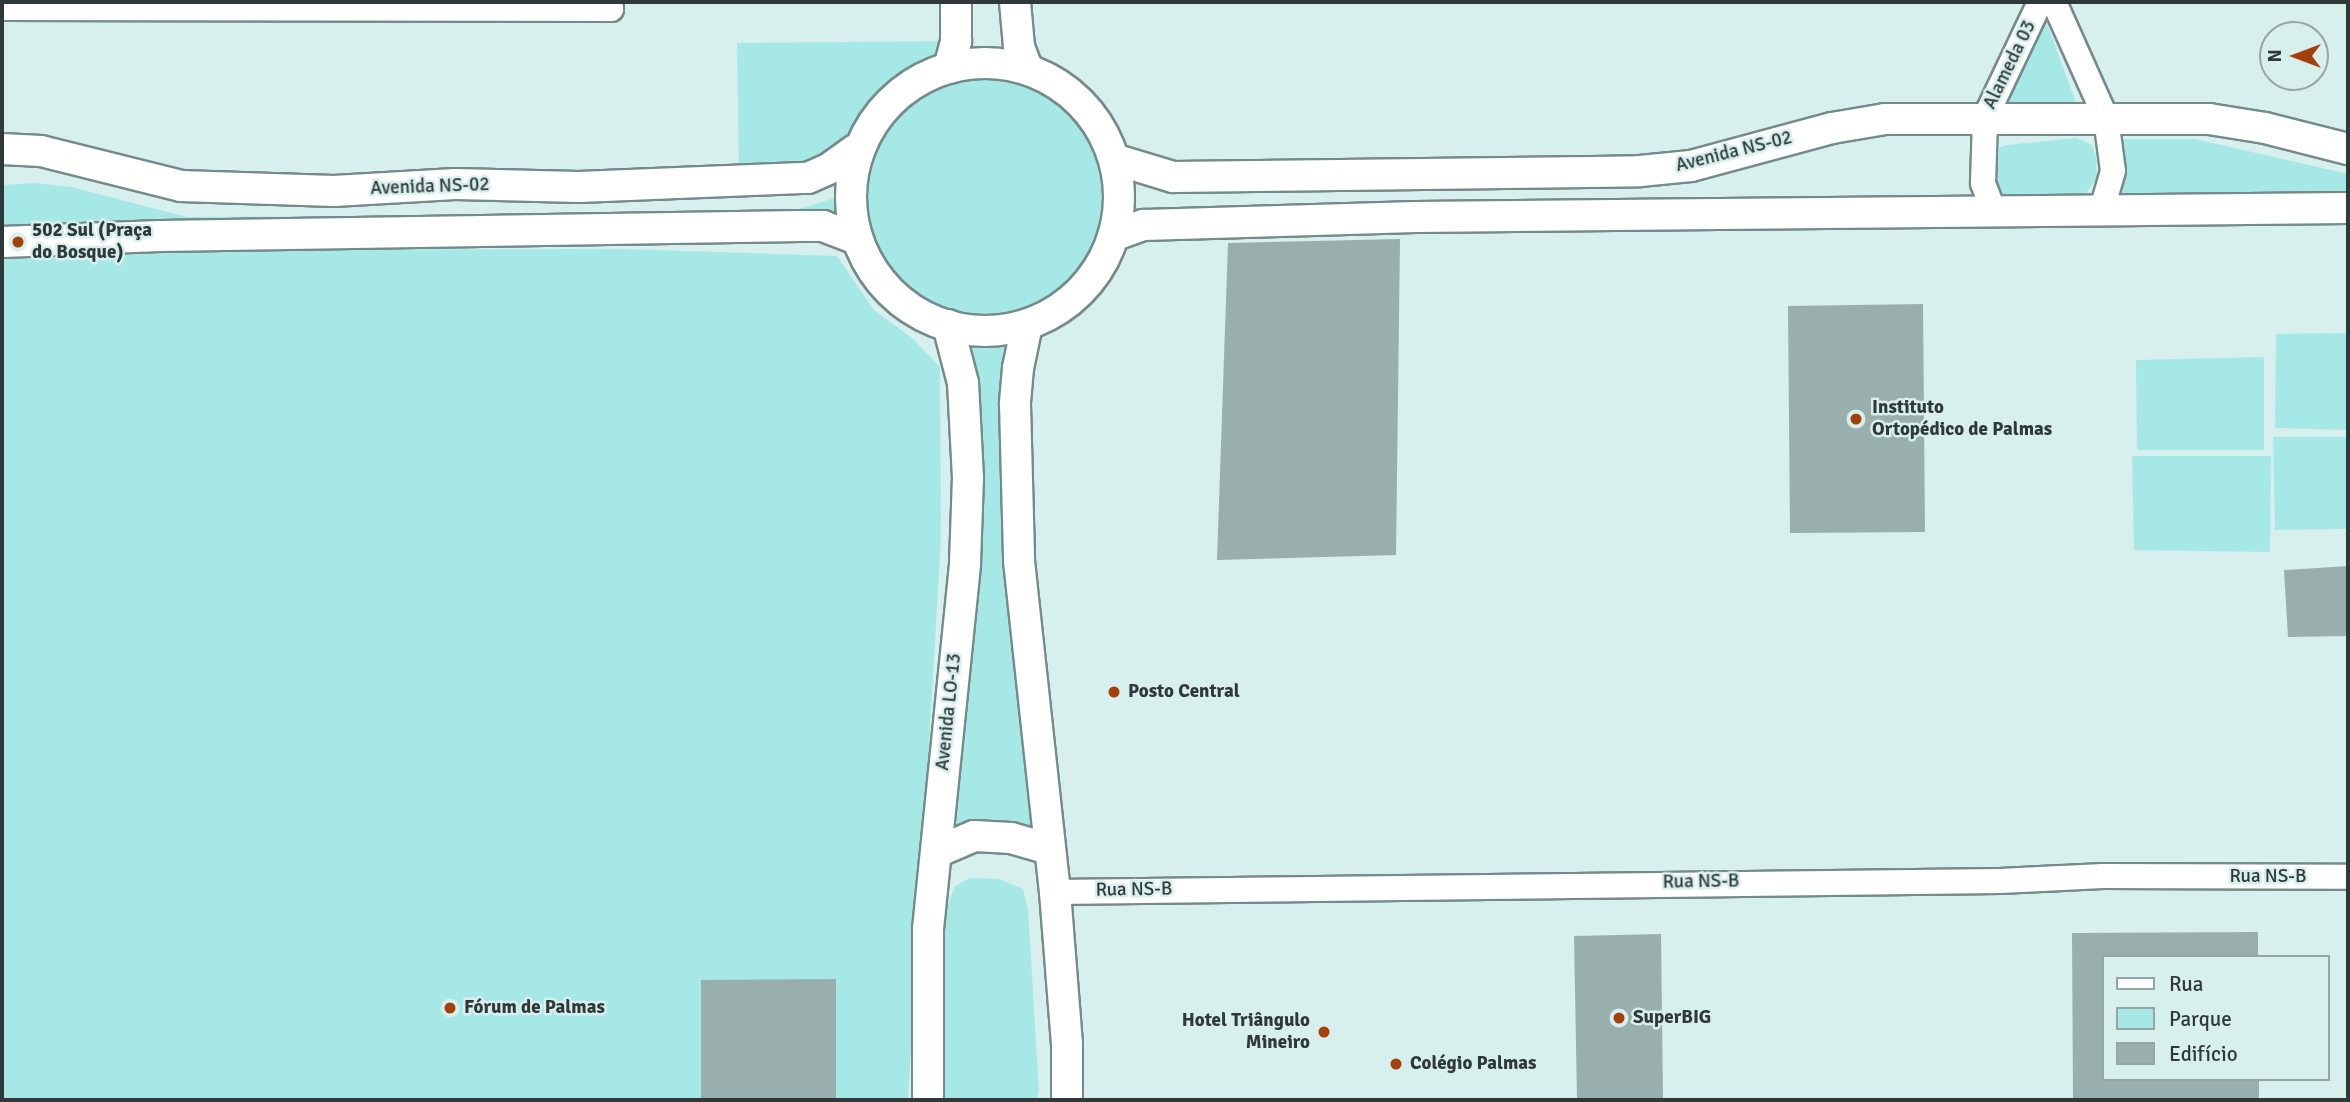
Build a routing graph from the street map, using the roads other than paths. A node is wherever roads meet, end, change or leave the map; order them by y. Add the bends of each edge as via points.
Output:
1 (956, 2) edge
2 (1016, 2) edge
3 (2040, 2) edge
4 (2054, 2) edge
5 (610, 5) edge
6 (2, 8) edge
7 (949, 68) junction
8 (1027, 68) junction
9 (1985, 118) junction
10 (2106, 118) junction
11 (2, 149) edge
12 (2348, 149) edge
13 (855, 150) junction
14 (1117, 160) junction
15 (2348, 208) edge
16 (1994, 212) junction
17 (2101, 212) junction
18 (1113, 236) junction
19 (855, 238) junction
20 (2, 242) edge
21 (948, 325) junction
22 (1027, 326) junction
23 (1049, 849) junction
24 (937, 852) junction
25 (2348, 877) edge
26 (1055, 892) junction
27 (933, 1094) edge
28 (1066, 1099) edge

1 - 7 street via 956,41
2 - 8 street via 1019,47
3 - 9 street, Alameda 03
4 - 10 street, Alameda 03
5 - 6 street
7 - 8 street via 989,62
7 - 13 street via 912,86
8 - 14 street via 1080,100 1106,134
9 - 10 street, Avenida NS-02
9 - 14 street, Avenida NS-02 via 1885,119 1832,128 1691,166 1640,171 1173,177
9 - 16 street, Alameda 03 via 1983,183
10 - 12 street, Avenida NS-02 via 2210,119
10 - 17 street, Alameda 03 via 2113,171
11 - 13 street, Avenida NS-02 via 41,151 181,186 334,191 455,184 579,187 808,178
13 - 19 street via 849,176
14 - 18 street via 1120,195
15 - 17 street
16 - 17 street
16 - 18 street via 1416,217 1144,225
18 - 22 street via 1098,274 1082,293
19 - 20 street via 823,226 801,226
19 - 21 street via 871,270 888,290 922,316
21 - 22 street
21 - 24 street, Avenida LO-13 via 963,383 968,478 965,563
22 - 23 street via 1015,404 1019,561
23 - 24 street via 1011,838 974,836
23 - 26 street
24 - 27 street, Avenida LO-13 via 928,929
25 - 26 street, Rua NS-B via 2103,876
26 - 28 street via 1067,1043

